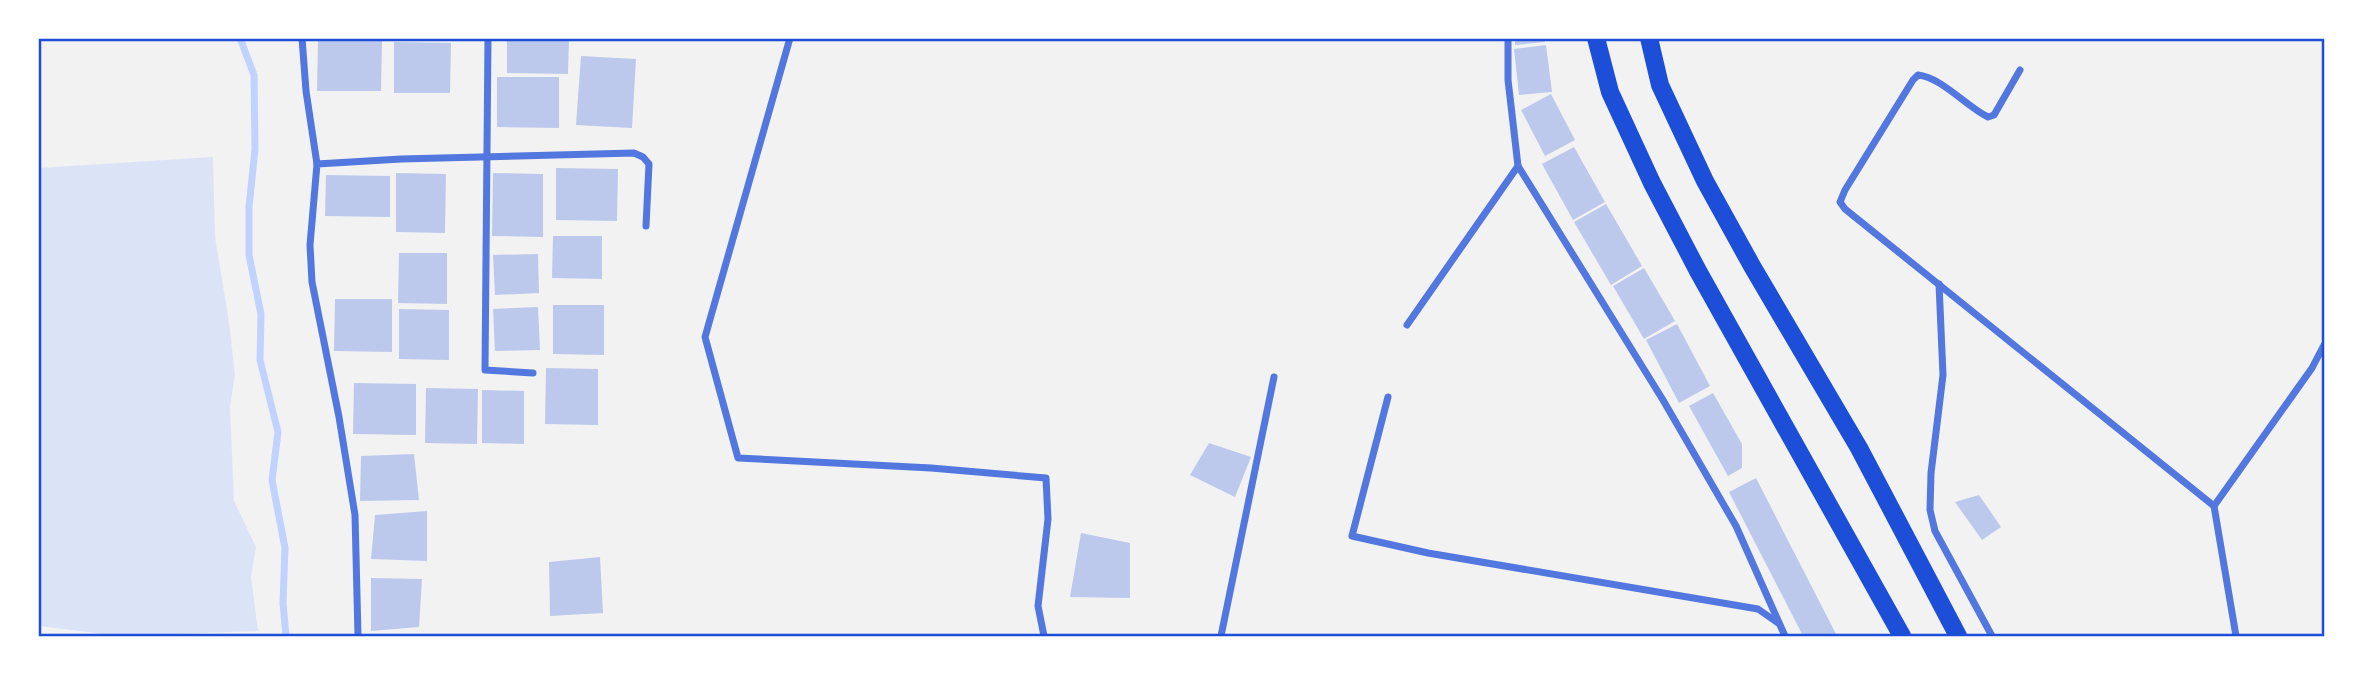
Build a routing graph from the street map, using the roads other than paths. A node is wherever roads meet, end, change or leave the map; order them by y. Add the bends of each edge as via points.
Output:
1 (302, 38) edge
2 (488, 38) edge
3 (790, 38) edge
4 (1508, 38) edge
5 (1595, 38) edge
6 (1649, 38) edge
7 (2020, 70) dead end
8 (487, 156) junction
9 (317, 164) junction
10 (1518, 166) junction
11 (646, 226) dead end
12 (1939, 284) junction
13 (1407, 325) dead end
14 (2325, 345) edge
15 (533, 373) dead end
16 (1274, 377) dead end
17 (1388, 397) dead end
18 (2214, 506) junction
19 (1779, 623) junction
20 (358, 636) edge
21 (1044, 636) edge
22 (1221, 636) edge
23 (1785, 636) edge
24 (1902, 636) edge
25 (1958, 636) edge
26 (1992, 636) edge
27 (2236, 636) edge

1 - 9 street
2 - 8 street
3 - 21 street via 705,337 738,458 1046,478 1048,519 1038,606
4 - 10 street
5 - 24 main road via 1610,92 1652,183
6 - 25 main road via 1660,85 1705,181 1859,447
7 - 12 street via 1989,117 1925,75 1918,75 1840,199 1843,207
8 - 9 street
8 - 11 street via 634,153 649,164
8 - 15 street via 485,370
9 - 20 street via 310,245 312,282 355,515
10 - 13 street
10 - 19 street via 1729,515
12 - 18 street
12 - 26 street via 1943,374 1930,510 1947,555
14 - 18 street
16 - 22 street
17 - 19 street via 1353,537 1758,609
18 - 27 street
19 - 23 street

